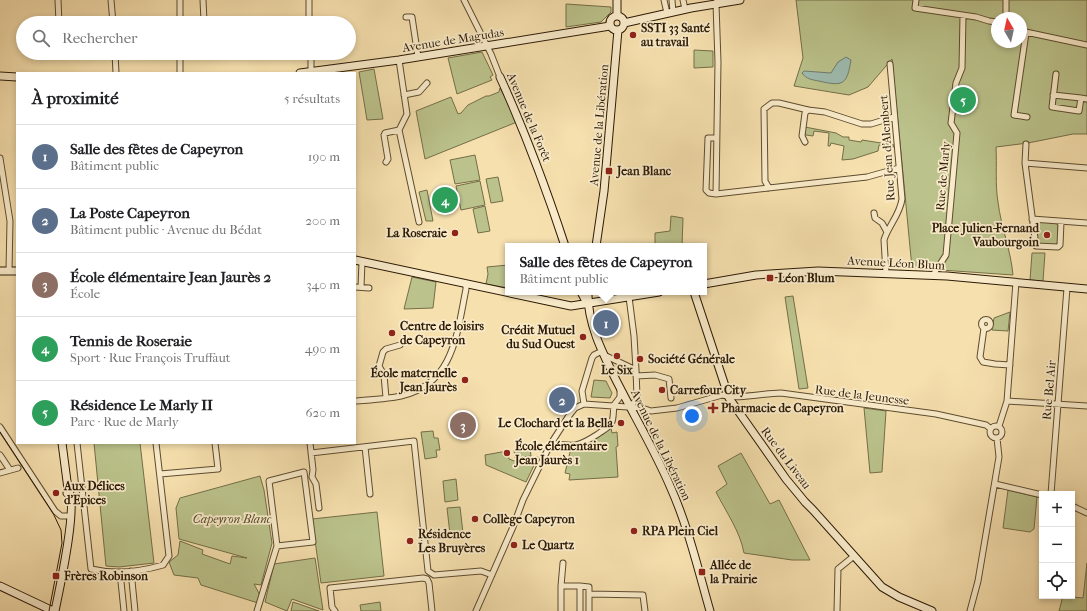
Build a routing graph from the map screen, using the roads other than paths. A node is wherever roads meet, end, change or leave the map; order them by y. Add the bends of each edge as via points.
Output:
1 (58, 0) edge
2 (111, 0) edge
3 (180, 0) edge
4 (203, 0) edge
5 (309, 0) edge
6 (464, 0) edge
7 (617, 0) edge
8 (664, 0) edge
9 (672, 0) edge
10 (683, 0) edge
11 (739, 0) edge
12 (916, 0) edge
13 (1006, 0) edge
14 (717, 2) edge
15 (685, 9) junction
16 (670, 12) junction
17 (1006, 12) edge
18 (59, 16) edge
19 (112, 16) edge
20 (180, 16) edge
21 (204, 16) edge
22 (310, 16) edge
23 (617, 16) junction
24 (963, 16) junction
25 (406, 17) dead end
26 (991, 21) edge
27 (624, 23) junction
28 (610, 26) junction
29 (1027, 33) edge
30 (618, 34) junction
31 (1087, 45) edge
32 (486, 46) junction
33 (1021, 48) edge
34 (418, 57) junction
35 (115, 60) edge
36 (180, 60) edge
37 (313, 60) edge
38 (399, 60) junction
39 (890, 64) dead end
40 (116, 72) edge
41 (180, 72) edge
42 (316, 72) edge
43 (1056, 74) dead end
44 (0, 76) edge
45 (16, 77) edge
46 (500, 77) joint
47 (427, 83) dead end
48 (404, 94) junction
49 (1053, 95) junction
50 (1081, 98) junction
51 (1087, 99) edge
52 (808, 110) junction
53 (894, 117) junction
54 (1028, 117) dead end
55 (399, 130) junction
56 (716, 138) junction
57 (805, 142) dead end
58 (1026, 144) dead end
59 (0, 158) edge
60 (386, 162) dead end
61 (1025, 163) junction
62 (899, 168) junction
63 (1087, 168) edge
64 (2, 178) edge
65 (769, 188) junction
66 (716, 194) junction
67 (874, 213) dead end
68 (1032, 219) junction
69 (419, 222) dead end
70 (1061, 222) junction
71 (1087, 223) edge
72 (887, 232) junction
73 (564, 243) edge
74 (596, 243) edge
75 (359, 261) edge
76 (0, 271) edge
77 (13, 271) edge
78 (886, 273) junction
79 (933, 275) junction
80 (1016, 282) junction
81 (707, 283) edge
82 (466, 284) junction
83 (356, 287) edge
84 (361, 287) junction
85 (369, 288) dead end
86 (1067, 288) junction
87 (1087, 289) edge
88 (505, 292) edge
89 (518, 295) edge
90 (583, 295) edge
91 (588, 295) edge
92 (641, 295) edge
93 (695, 295) edge
94 (629, 297) junction
95 (588, 304) junction
96 (984, 328) dead end
97 (400, 345) dead end
98 (603, 353) junction
99 (1010, 365) junction
100 (636, 373) junction
101 (620, 388) junction
102 (386, 398) junction
103 (671, 398) dead end
104 (729, 398) junction
105 (356, 401) edge
106 (1006, 401) junction
107 (1058, 403) junction
108 (584, 404) junction
109 (614, 406) junction
110 (1087, 406) edge
111 (630, 407) junction
112 (999, 426) junction
113 (0, 427) edge
114 (991, 429) junction
115 (997, 438) junction
116 (551, 443) junction
117 (62, 444) edge
118 (78, 444) edge
119 (156, 444) edge
120 (214, 444) edge
121 (310, 444) edge
122 (365, 447) junction
123 (311, 453) junction
124 (0, 455) edge
125 (18, 468) dead end
126 (10, 470) junction
127 (0, 473) edge
128 (160, 474) junction
129 (995, 484) junction
130 (1051, 491) edge
131 (370, 494) dead end
132 (1039, 494) edge
133 (1075, 507) edge
134 (319, 508) dead end
135 (70, 513) junction
136 (1087, 513) edge
137 (277, 546) junction
138 (854, 556) junction
139 (563, 563) dead end
140 (131, 571) junction
141 (120, 572) junction
142 (492, 575) junction
143 (0, 586) edge
144 (561, 586) junction
145 (580, 586) junction
146 (590, 594) junction
147 (54, 611) edge
148 (124, 611) edge
149 (135, 611) edge
150 (257, 611) edge
151 (335, 611) edge
152 (432, 611) edge
153 (476, 611) edge
154 (561, 611) edge
155 (580, 611) edge
156 (589, 611) edge
157 (645, 611) edge
158 (710, 611) edge
159 (837, 611) edge
160 (932, 611) edge
161 (970, 611) edge

1 - 18 street
2 - 19 street
3 - 20 street
4 - 21 street
5 - 22 street
6 - 32 street, Avenue de la Forêt
7 - 23 street
8 - 16 street
9 - 16 street
10 - 15 street
11 - 14 street
12 - 24 street via 915,8
13 - 17 street
14 - 15 street
14 - 56 street
15 - 16 street
16 - 27 street
23 - 27 street
23 - 28 street via 611,19
24 - 26 street via 976,16
24 - 79 street, Rue de Marly via 962,68 956,83 951,123 957,133 946,255
25 - 34 street via 412,17
27 - 30 street
28 - 30 street
28 - 32 street, Avenue de Magudas
29 - 31 street
30 - 74 street, Avenue de la Libération via 604,191
32 - 34 street, Avenue de Magudas
32 - 46 street, Avenue de la Forêt
33 - 54 street via 1014,114
34 - 38 street, Avenue de Magudas
35 - 40 street
36 - 41 street
37 - 42 street
38 - 42 street, Avenue de Magudas
38 - 48 street
39 - 53 street, Rue Jean d'Alembert
43 - 49 street
44 - 45 street
46 - 73 street, Avenue de la Forêt via 540,171
47 - 48 street via 419,92
48 - 55 street via 407,114
49 - 50 street
49 - 50 street via 1052,107 1079,111
50 - 51 street
52 - 53 street via 825,112 862,124
52 - 57 street via 805,113 802,136
52 - 65 street via 772,103 764,109 765,181
53 - 62 street, Rue Jean d'Alembert
55 - 60 street via 384,135 388,159
55 - 69 street
56 - 66 street
56 - 66 street via 708,138 706,190
58 - 61 street
59 - 64 street
61 - 63 street
61 - 68 street
62 - 65 street via 867,178
62 - 72 street, Rue Jean d'Alembert via 901,205
64 - 77 street via 10,221
65 - 66 street
67 - 72 street
68 - 70 street
68 - 70 street via 1036,246 1058,247
70 - 71 street
72 - 78 street, Rue Jean d'Alembert via 884,246
75 - 82 street
75 - 84 street
76 - 77 street
78 - 79 street, Avenue Léon Blum
78 - 81 street, Avenue Léon Blum via 809,271 756,275
79 - 80 street, Avenue Léon Blum
80 - 86 street, Avenue Léon Blum
80 - 99 street
82 - 88 street
82 - 102 street via 452,353 445,365 425,386 401,396
83 - 84 street
84 - 85 street
86 - 87 street, Avenue Léon Blum
86 - 107 street, Rue Bel Air
89 - 95 street via 571,306
90 - 95 street
91 - 95 street, Avenue de la Libération
92 - 94 street
93 - 104 street, Rue du Liveau
94 - 95 street
94 - 100 street
95 - 98 street, Avenue de la Libération
96 - 99 street via 980,357 983,362
97 - 102 street via 386,348 379,366 384,375
98 - 100 street
98 - 101 street, Avenue de la Libération
98 - 108 street via 594,354 592,358 582,391
99 - 106 street
100 - 103 street via 655,374 669,379
100 - 111 street via 637,397
101 - 109 street via 620,397
101 - 111 street, Avenue de la Libération
102 - 105 street
104 - 111 street, Rue de la Jeunesse via 722,395 677,408 651,411
104 - 114 street, Rue de la Jeunesse via 781,393 936,414 986,425
104 - 138 street, Rue du Liveau via 786,479
106 - 107 street
106 - 112 street
107 - 110 street
107 - 130 street, Rue Bel Air
108 - 109 street, Rue de la Jeunesse
108 - 116 street via 575,408
109 - 111 street, Rue de la Jeunesse
109 - 116 street via 612,423 582,444 570,446
111 - 158 street, Avenue de la Libération via 659,462 679,508
112 - 114 street
112 - 115 street via 1002,433
113 - 135 street via 55,511 61,516
114 - 115 street via 991,435
115 - 129 street via 1000,456
116 - 142 street via 523,500
117 - 135 street
118 - 141 street via 91,569
119 - 128 street
120 - 128 street via 218,469
121 - 123 street
122 - 123 street
122 - 131 street
122 - 142 street via 414,441 428,571 434,575 481,571
123 - 134 street via 312,477 316,484
124 - 126 street
125 - 126 street
126 - 127 street
128 - 140 street via 169,556 163,565 143,571
129 - 132 street
129 - 161 street
133 - 136 street
135 - 147 street via 69,535
137 - 137 street via 269,481 304,472 313,542
137 - 150 street
138 - 159 street via 838,569
138 - 160 street, Rue du Liveau via 877,582 890,592
139 - 144 street
140 - 141 street
140 - 149 street
141 - 148 street
142 - 153 street
143 - 147 street
144 - 145 street
144 - 154 street
145 - 146 street via 589,587
145 - 155 street
146 - 156 street
146 - 157 street via 643,595
151 - 152 street via 332,607 330,588 422,578 427,579 429,583

